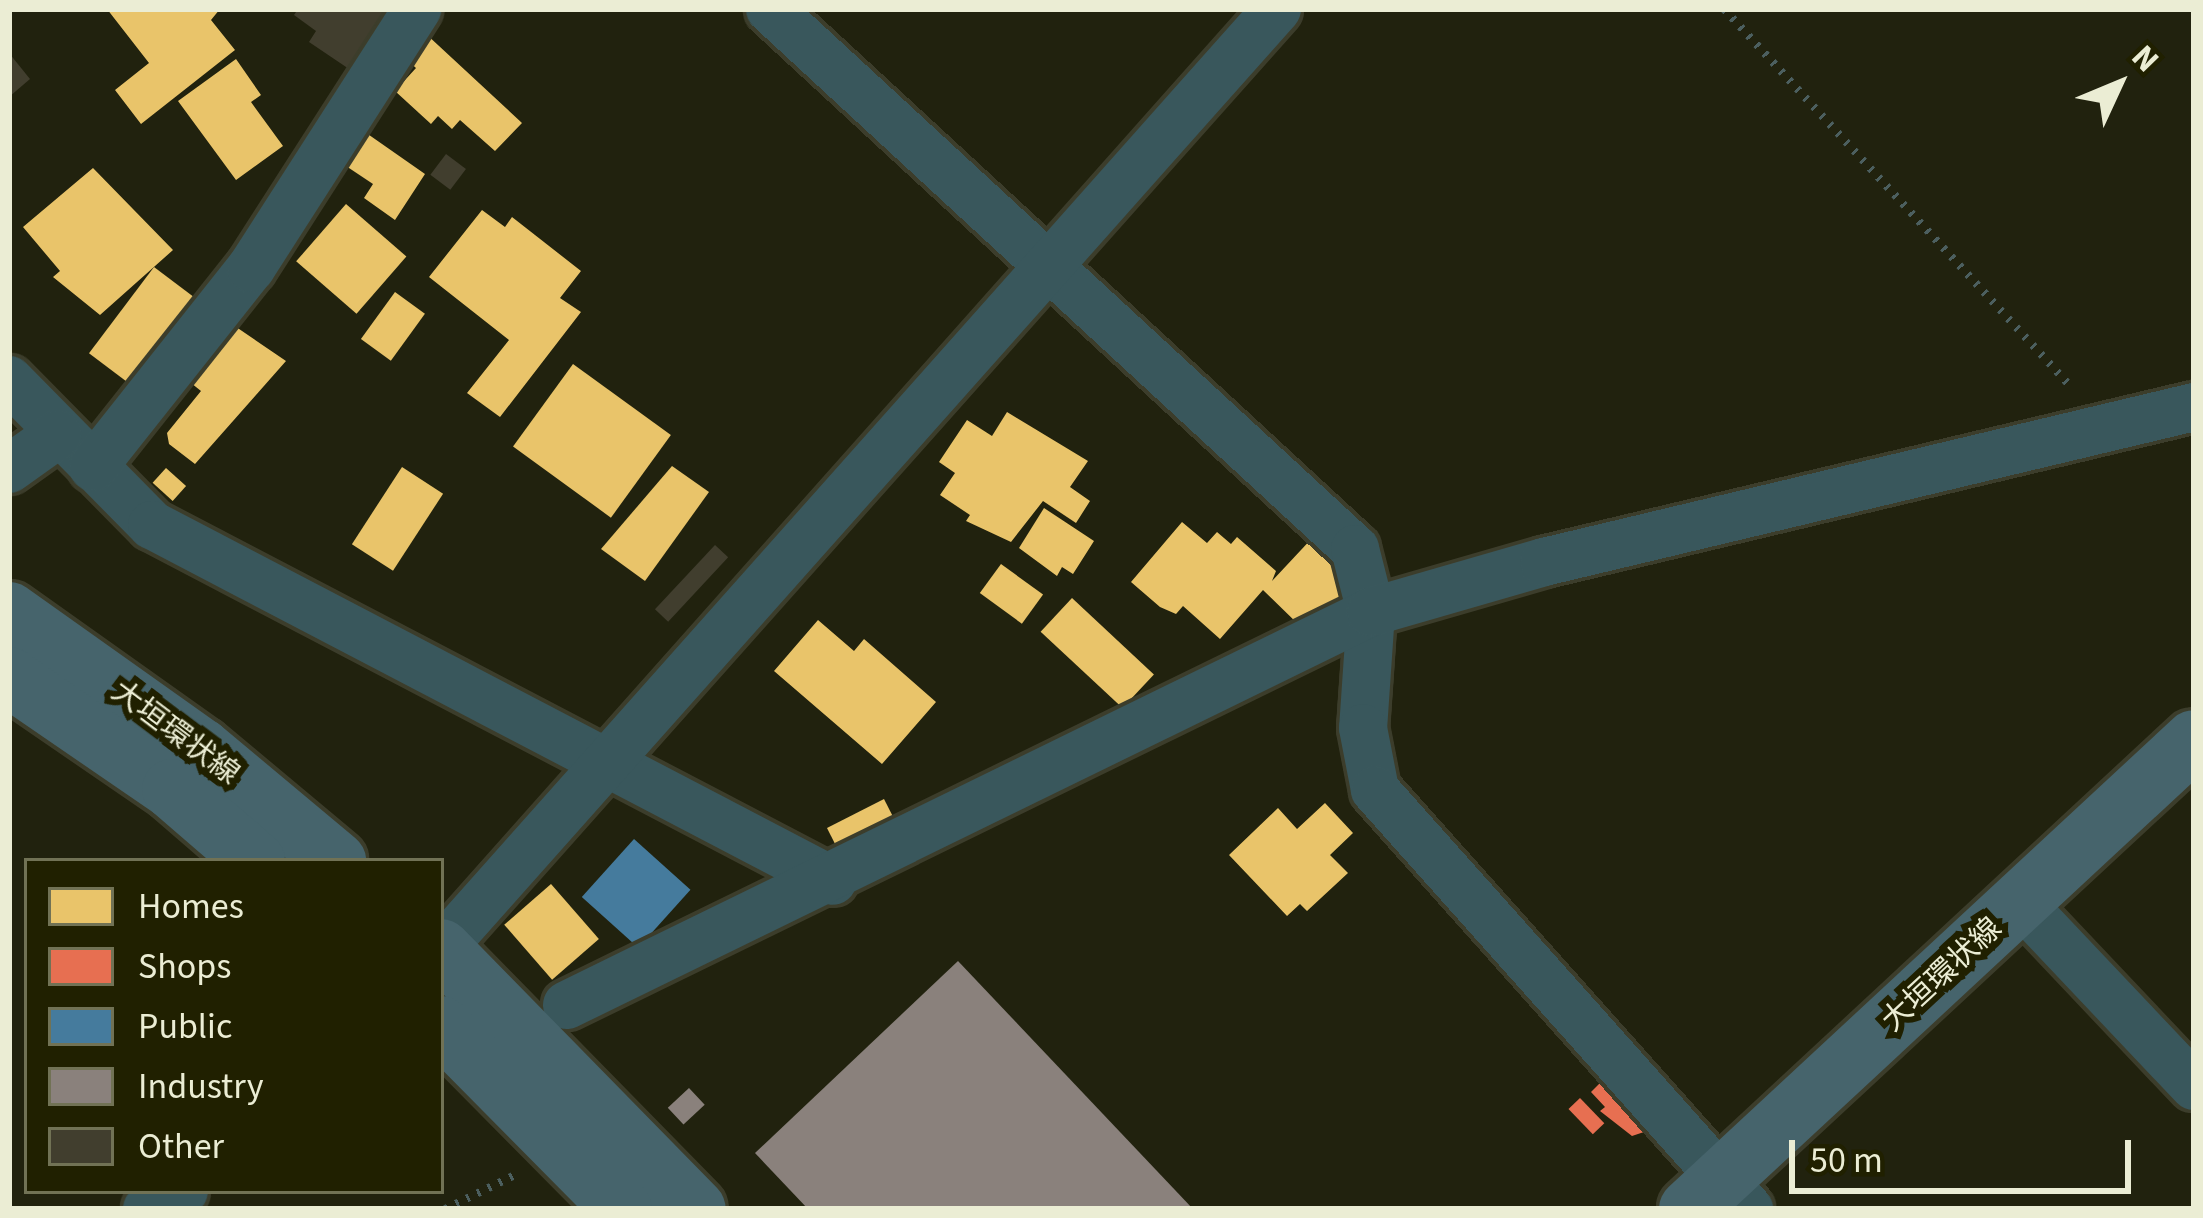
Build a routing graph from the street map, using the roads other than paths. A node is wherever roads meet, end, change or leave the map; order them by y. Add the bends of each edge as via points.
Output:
1 (418, 9) edge
2 (770, 9) edge
3 (1252, 18) edge
4 (1052, 263) junction
5 (9, 380) edge
6 (2194, 407) edge
7 (58, 434) junction
8 (93, 467) junction
9 (9, 469) edge
10 (9, 612) edge
11 (1371, 630) junction
12 (9, 677) edge
13 (2194, 740) edge
14 (605, 763) junction
15 (252, 858) edge
16 (332, 858) edge
17 (833, 881) junction
18 (2020, 903) junction
19 (444, 946) edge
20 (444, 951) edge
21 (556, 1028) junction
22 (459, 1055) edge
23 (2194, 1086) edge
24 (589, 1135) junction
25 (178, 1194) edge
26 (1720, 1199) edge
27 (147, 1209) edge
28 (622, 1209) edge
29 (696, 1209) edge

1 - 8 street via 251,268
2 - 4 street
3 - 4 street
4 - 11 street via 1355,549
4 - 14 street
5 - 7 street
6 - 11 street
7 - 8 street
7 - 9 street
8 - 14 street via 152,525
10 - 16 main road, 大垣環状線 via 202,749
11 - 17 street
11 - 26 street via 1363,728 1375,790
12 - 15 main road, 大垣環状線 via 172,789
13 - 18 main road, 大垣環状線
14 - 17 street
14 - 19 street
17 - 21 street
18 - 23 street
18 - 26 main road, 大垣環状線
20 - 21 main road
21 - 24 main road
22 - 24 main road
24 - 28 main road
24 - 29 main road
25 - 27 street

